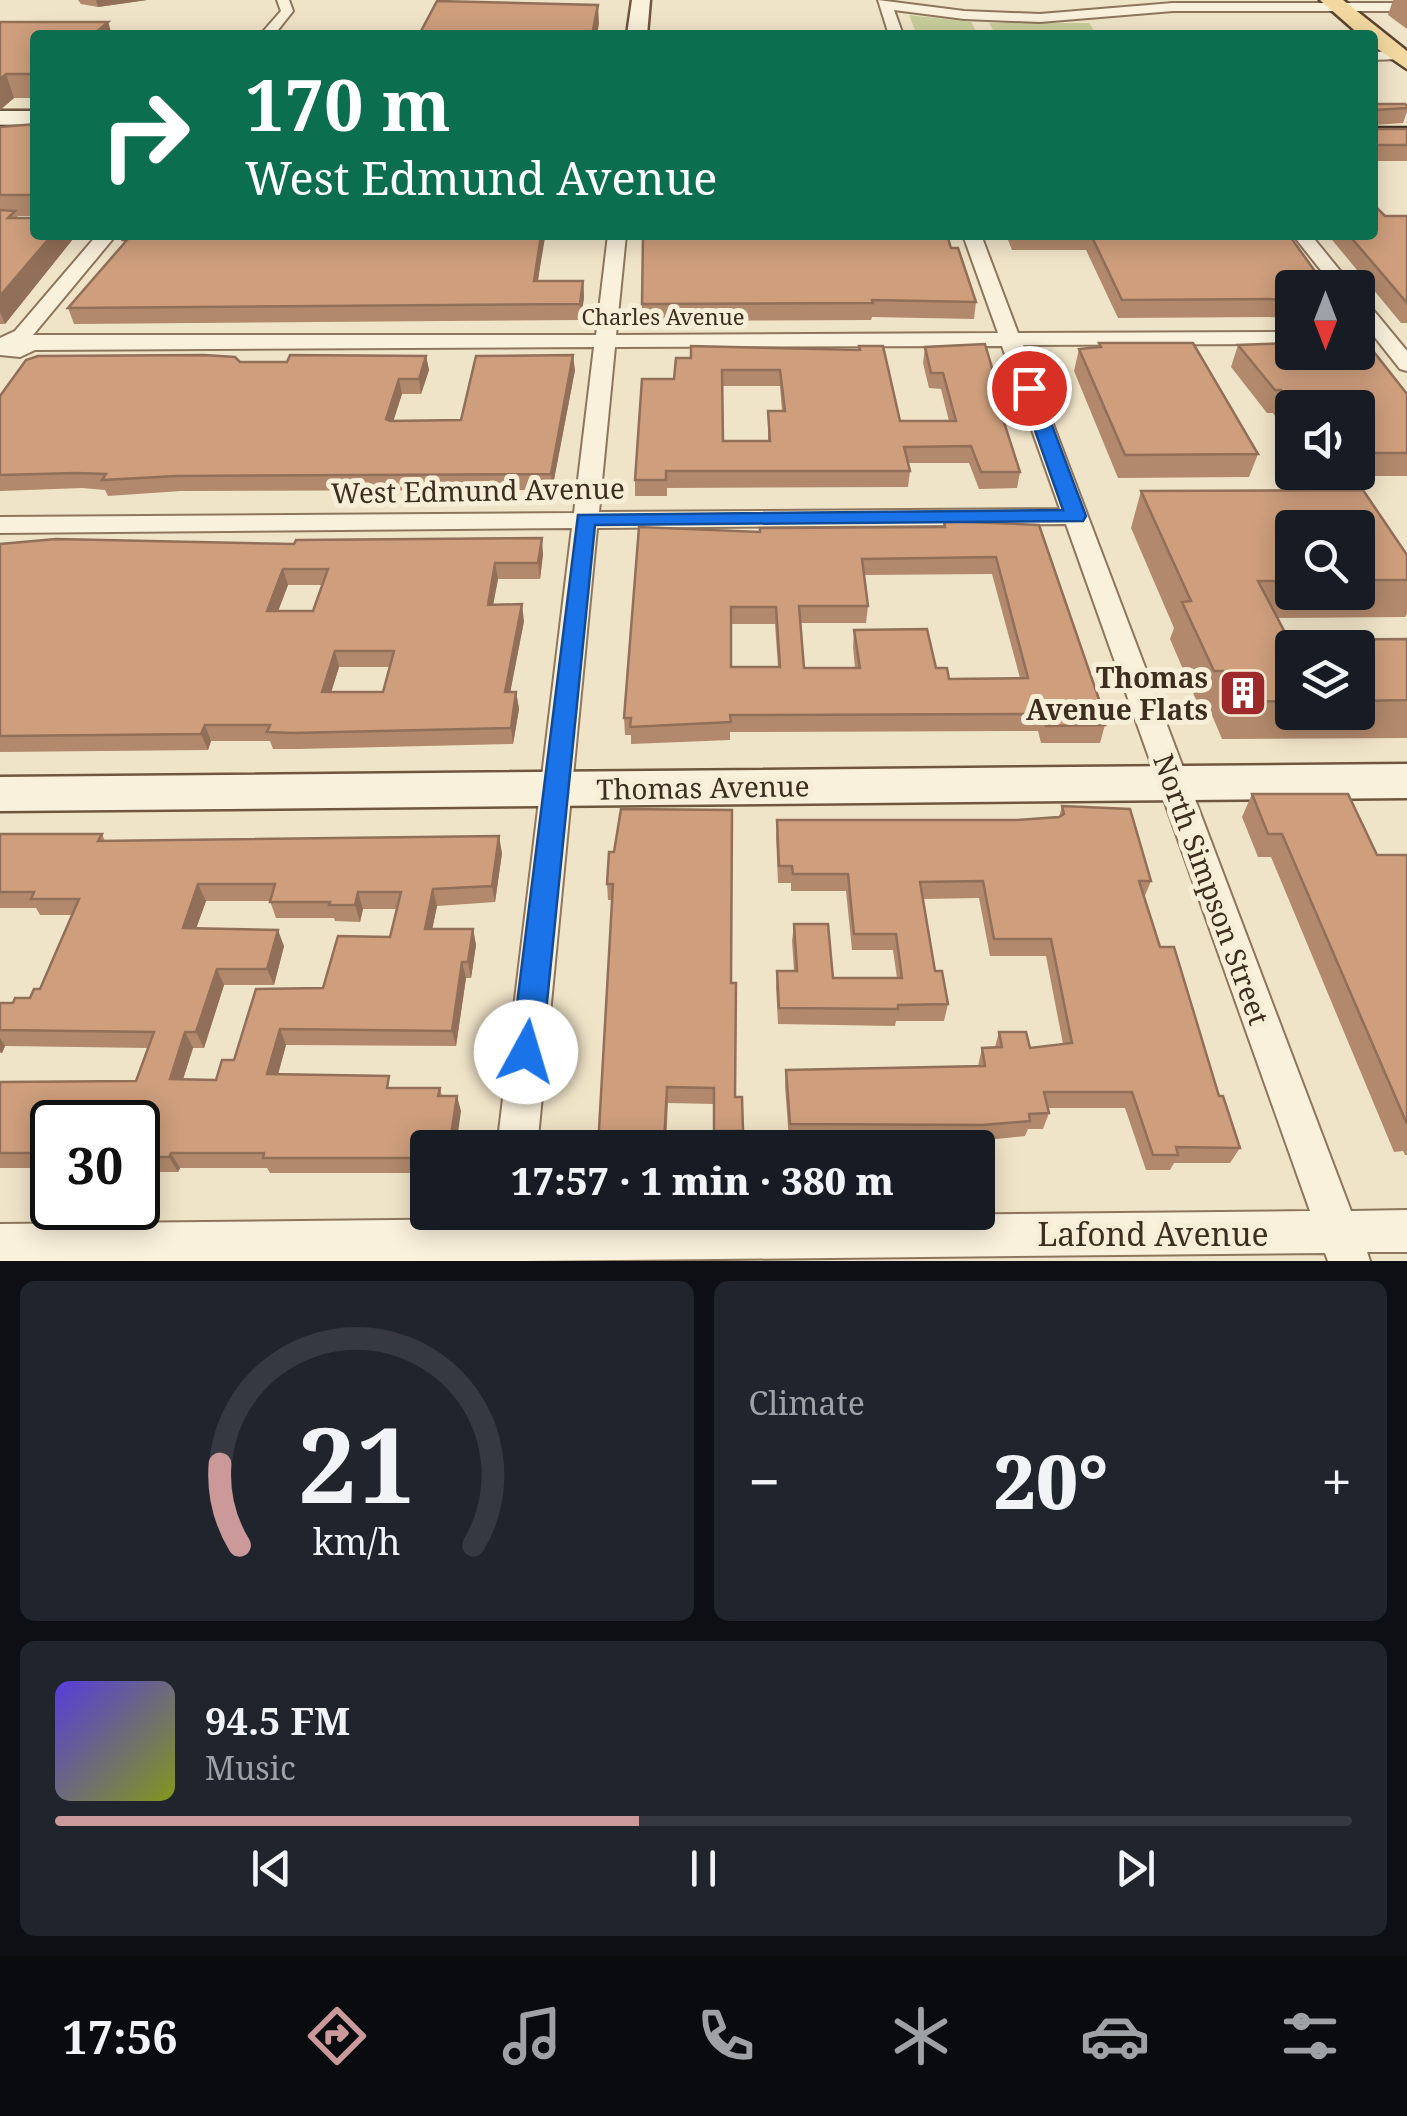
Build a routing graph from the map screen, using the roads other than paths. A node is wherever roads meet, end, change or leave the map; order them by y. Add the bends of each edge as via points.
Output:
1 (283, 0) edge
2 (642, 0) edge
3 (885, 3) edge
4 (1170, 3) edge
5 (1345, 4) edge
6 (1407, 6) edge
7 (271, 30) edge
8 (638, 30) edge
9 (894, 30) edge
10 (1376, 30) edge
11 (1378, 32) edge
12 (1404, 54) edge
13 (1378, 56) edge
14 (0, 118) edge
15 (30, 118) edge
16 (0, 136) edge
17 (30, 136) edge
18 (103, 240) edge
19 (617, 240) edge
20 (974, 240) edge
21 (1306, 240) edge
22 (1330, 270) edge
23 (1375, 326) edge
24 (1275, 338) edge
25 (1375, 338) edge
26 (1384, 338) junction
27 (1407, 338) edge
28 (1012, 339) junction
29 (605, 341) junction
30 (8, 348) edge
31 (1407, 365) edge
32 (1076, 516) junction
33 (586, 519) junction
34 (0, 525) edge
35 (1407, 780) edge
36 (1172, 783) junction
37 (555, 790) junction
38 (0, 794) edge
39 (519, 1130) edge
40 (1407, 1230) edge
41 (507, 1238) edge
42 (0, 1244) edge
43 (1344, 1246) edge

1 - 7 street via 287,11
2 - 8 street
3 - 4 street via 984,16 1103,20
3 - 9 street
4 - 5 street
5 - 6 street
5 - 10 main road
11 - 12 main road
12 - 13 street
14 - 15 street
16 - 17 street
18 - 30 street
19 - 29 street
20 - 28 street, North Simpson Street
21 - 22 street
23 - 26 street
24 - 28 street, Charles Avenue
25 - 26 street
26 - 27 street
26 - 31 street
28 - 29 street, Charles Avenue
28 - 32 street, North Simpson Street
29 - 30 street, Charles Avenue
29 - 33 street
32 - 33 street, West Edmund Avenue
32 - 36 street, North Simpson Street
33 - 34 street, West Edmund Avenue
33 - 37 street
35 - 36 street, Thomas Avenue
36 - 37 street, Thomas Avenue
36 - 43 street, North Simpson Street
37 - 38 street, Thomas Avenue
37 - 39 street
40 - 43 street, Lafond Avenue
41 - 42 street, Lafond Avenue
41 - 43 street, Lafond Avenue

